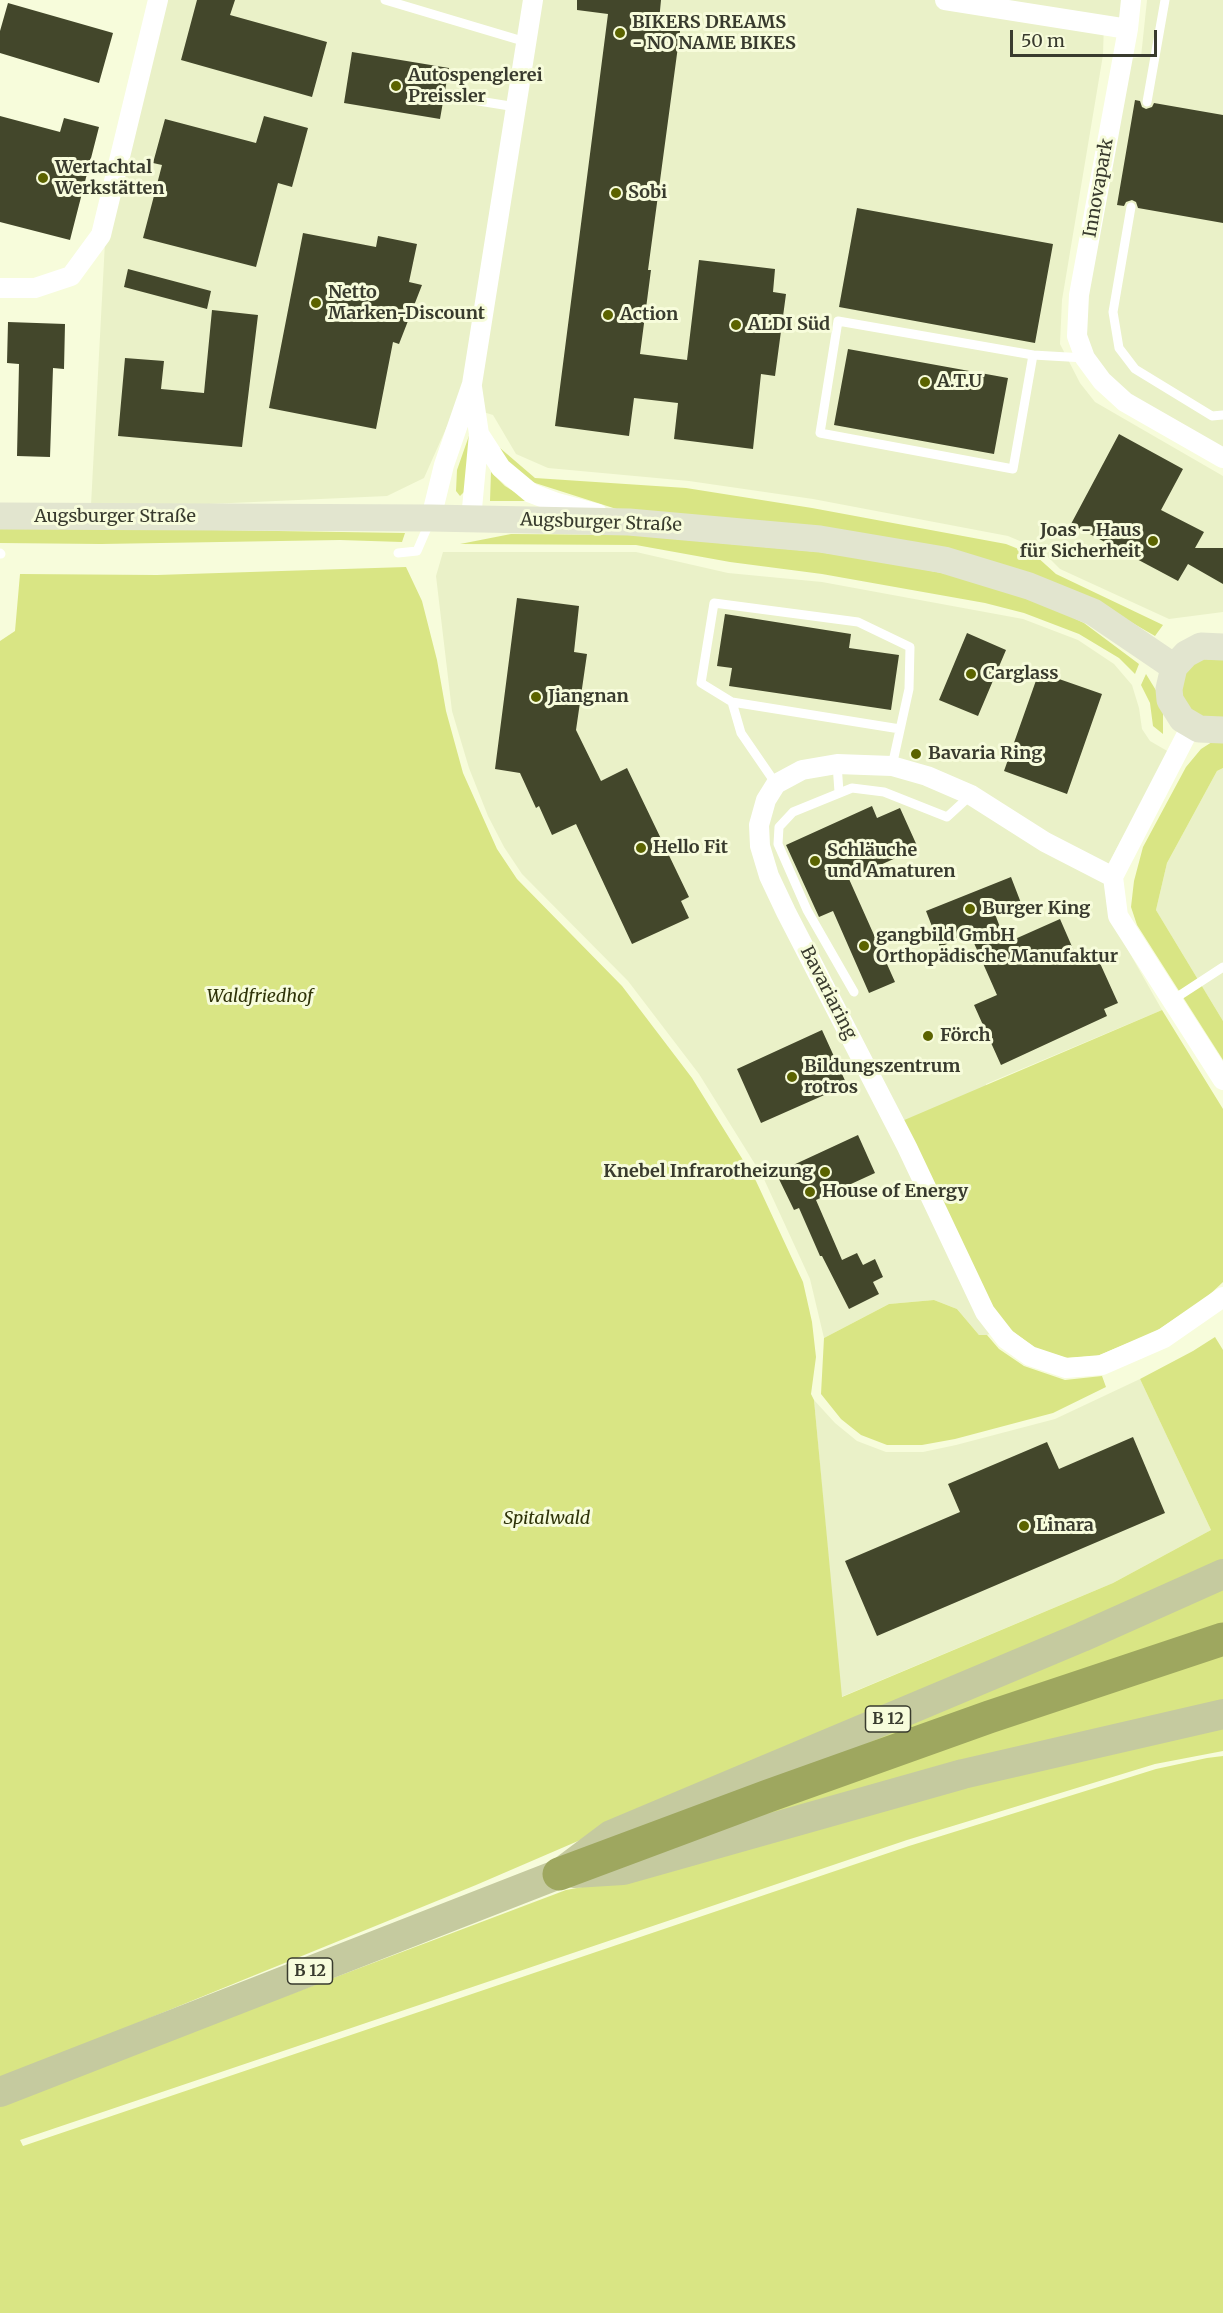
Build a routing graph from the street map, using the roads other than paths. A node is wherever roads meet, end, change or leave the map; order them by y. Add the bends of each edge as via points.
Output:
1 (158, 0) edge
2 (385, 0) edge
3 (533, 0) edge
4 (945, 0) edge
5 (1131, 0) edge
6 (1165, 0) edge
7 (1023, 6) edge
8 (1128, 29) junction
9 (526, 42) junction
10 (454, 97) dead end
11 (1147, 102) dead end
12 (516, 106) junction
13 (1131, 207) dead end
14 (0, 288) edge
15 (1034, 356) junction
16 (1085, 358) junction
17 (472, 384) junction
18 (1223, 415) edge
19 (479, 434) junction
20 (1223, 458) edge
21 (0, 516) edge
22 (431, 518) junction
23 (471, 519) junction
24 (629, 522) junction
25 (398, 553) dead end
26 (1223, 647) edge
27 (1174, 667) junction
28 (732, 702) junction
29 (1191, 726) junction
30 (900, 729) junction
31 (1223, 730) edge
32 (837, 764) junction
33 (892, 766) junction
34 (776, 784) junction
35 (839, 792) junction
36 (971, 795) junction
37 (1113, 877) junction
38 (1223, 967) edge
39 (854, 992) dead end
40 (1172, 1000) junction
41 (1223, 1080) edge
42 (1223, 1297) edge
43 (1223, 1574) edge
44 (1223, 1639) edge
45 (1223, 1714) edge
46 (559, 1874) junction
47 (0, 2092) edge

1 - 14 street via 101,235 71,276 35,288
2 - 9 lane
3 - 9 street
4 - 7 street
5 - 8 street, Innovapark
6 - 11 lane
7 - 8 street
8 - 16 street, Innovapark via 1079,295 1077,336
9 - 12 street
10 - 12 lane
12 - 17 street
13 - 18 lane via 1113,312 1119,348 1135,369 1212,416
15 - 15 lane via 1013,469 820,433 838,321
15 - 16 lane
16 - 20 street, Innovapark via 1125,402
17 - 19 street
17 - 22 street via 444,465
19 - 23 street
19 - 24 street via 501,468 531,493
21 - 22 main road, Augsburger Straße
22 - 23 main road, Augsburger Straße
22 - 25 lane via 417,551
23 - 24 main road, Augsburger Straße
24 - 27 main road, Augsburger Straße via 820,538 944,560 1029,586 1093,612
26 - 27 main road via 1210,645 1193,650
27 - 29 main road via 1170,700 1175,711
28 - 30 lane
28 - 30 lane via 701,683 714,603 858,622 910,647 909,689
28 - 34 lane via 741,733
29 - 31 main road
29 - 37 street
30 - 33 lane
32 - 33 street
32 - 34 street via 802,770
32 - 35 lane
33 - 36 street
34 - 42 street, Bavariaring via 765,800 759,825 760,846 769,876 907,1147 985,1312 1006,1339 1030,1356 1066,1368 1102,1365 1164,1338
35 - 36 lane via 852,788 884,792 947,817
35 - 39 lane via 793,812 779,827 778,844 807,910
36 - 37 street via 1045,842
37 - 40 street via 1118,916
38 - 40 lane
40 - 41 street
43 - 46 main road, B 12 via 611,1836
44 - 46 highway, B 12 via 978,1721
45 - 46 main road via 963,1774 623,1870
46 - 47 main road, B 12

